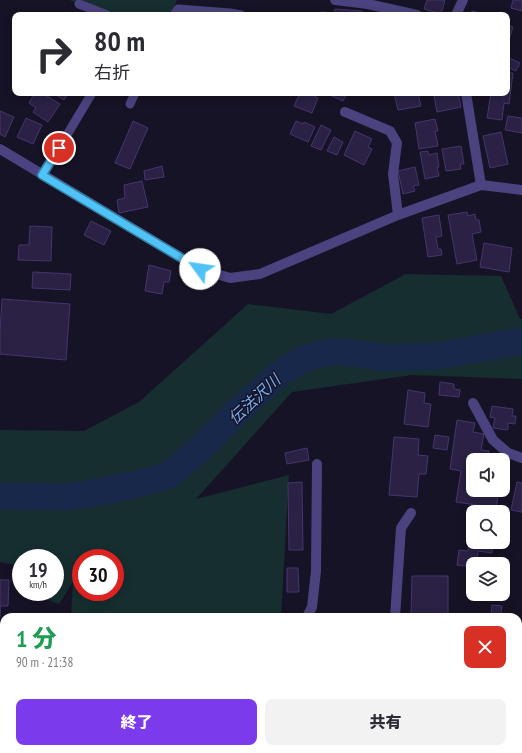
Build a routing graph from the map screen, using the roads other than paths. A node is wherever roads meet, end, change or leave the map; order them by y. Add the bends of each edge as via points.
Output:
1 (335, 0) edge
2 (463, 0) edge
3 (79, 4) dead end
4 (100, 12) edge
5 (176, 12) edge
6 (220, 12) edge
7 (404, 12) edge
8 (457, 12) edge
9 (90, 96) edge
10 (134, 96) edge
11 (466, 96) edge
12 (130, 104) dead end
13 (345, 112) dead end
14 (0, 149) edge
15 (42, 175) junction
16 (481, 184) junction
17 (522, 190) edge
18 (398, 215) junction
19 (473, 403) dead end
20 (522, 458) edge
21 (317, 464) dead end
22 (411, 512) dead end
23 (309, 613) edge
24 (396, 613) edge

1 - 7 street
2 - 8 street
3 - 4 lane
5 - 6 lane via 178,8
9 - 15 lane
10 - 12 lane
11 - 16 street
13 - 18 street via 390,131 396,143 393,174
14 - 15 street
15 - 18 street via 200,269 230,278 260,274
16 - 17 street
16 - 18 street
19 - 20 street via 493,440 508,453
21 - 23 street via 316,572
22 - 24 street via 401,528

